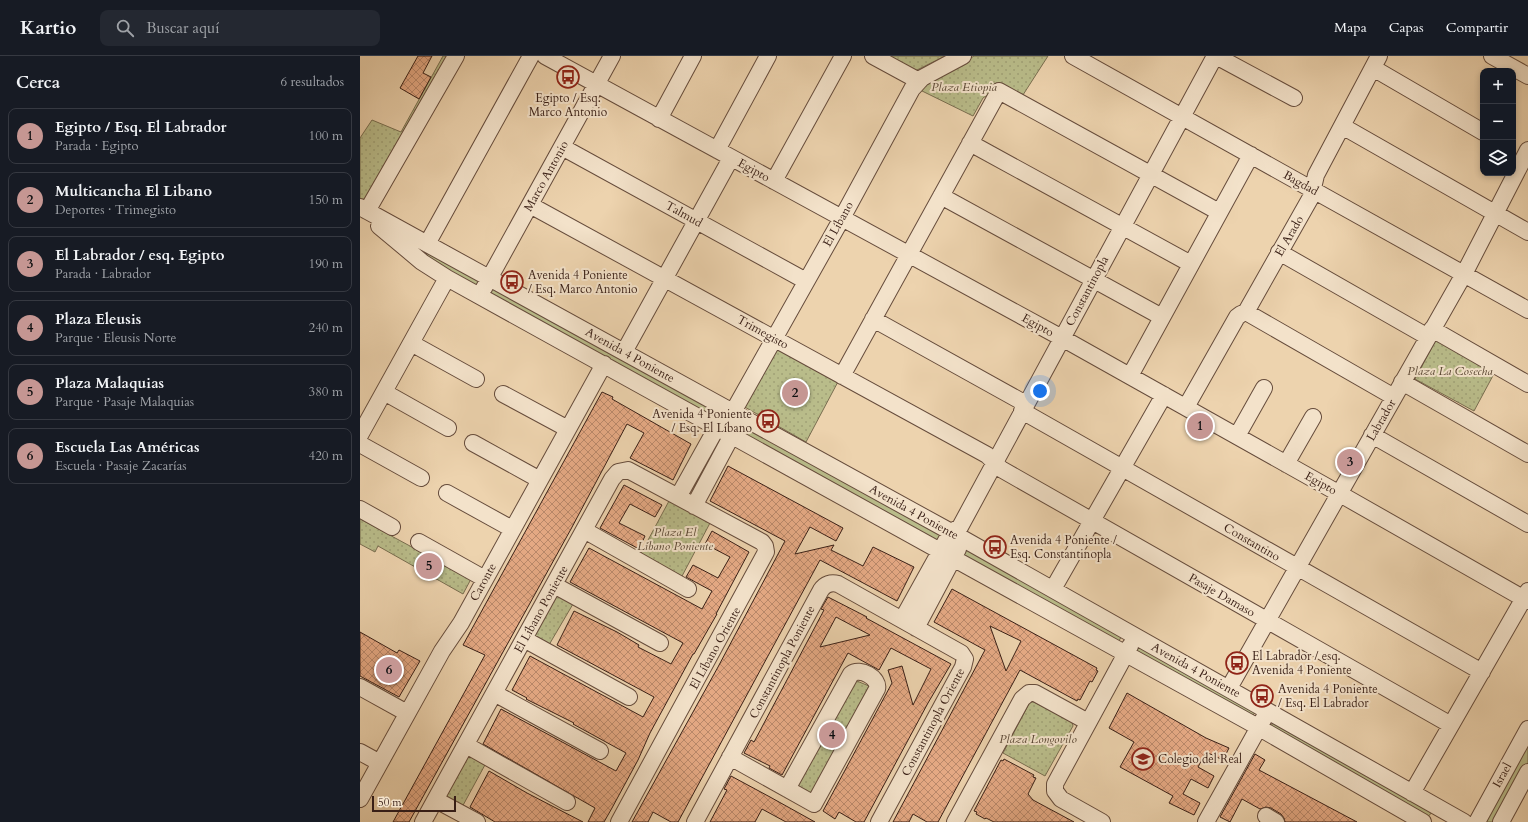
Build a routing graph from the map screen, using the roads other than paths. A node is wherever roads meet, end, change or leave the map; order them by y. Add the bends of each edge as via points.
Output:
1 (456, 56) edge
2 (531, 56) edge
3 (545, 56) edge
4 (612, 56) edge
5 (693, 56) edge
6 (768, 56) edge
7 (843, 56) edge
8 (873, 56) edge
9 (963, 56) edge
10 (1073, 56) edge
11 (1216, 56) edge
12 (1492, 56) edge
13 (1376, 62) edge
14 (1528, 76) edge
15 (919, 81) junction
16 (596, 84) junction
17 (1294, 98) dead end
18 (1182, 116) junction
19 (659, 119) junction
20 (1342, 126) junction
21 (1480, 130) edge
22 (970, 144) junction
23 (562, 147) junction
24 (717, 150) junction
25 (1523, 153) edge
26 (1251, 155) junction
27 (731, 158) junction
28 (1150, 174) junction
29 (774, 181) junction
30 (1312, 189) junction
31 (941, 196) junction
32 (530, 205) junction
33 (362, 210) edge
34 (1219, 212) junction
35 (1495, 213) junction
36 (842, 218) junction
37 (697, 220) junction
38 (1122, 226) junction
39 (1528, 232) edge
40 (427, 244) junction
41 (1279, 252) junction
42 (908, 254) junction
43 (1191, 264) junction
44 (1464, 274) junction
45 (447, 278) junction
46 (490, 278) junction
47 (665, 278) junction
48 (1093, 280) junction
49 (806, 281) junction
50 (480, 296) junction
51 (1528, 310) edge
52 (1246, 312) junction
53 (1162, 317) junction
54 (873, 319) junction
55 (1430, 333) junction
56 (774, 338) junction
57 (1062, 338) junction
58 (411, 343) junction
59 (624, 352) junction
60 (604, 364) junction
61 (842, 376) junction
62 (1130, 376) junction
63 (476, 379) dead end
64 (1402, 382) junction
65 (1528, 384) edge
66 (1264, 388) dead end
67 (384, 392) junction
68 (503, 394) dead end
69 (1164, 395) junction
70 (1394, 397) junction
71 (1024, 408) junction
72 (1186, 408) junction
73 (733, 412) junction
74 (1314, 417) dead end
75 (717, 427) junction
76 (448, 428) dead end
77 (568, 429) junction
78 (360, 435) edge
79 (732, 435) junction
80 (1372, 435) junction
81 (1237, 436) junction
82 (473, 443) dead end
83 (360, 444) edge
84 (1528, 454) edge
85 (994, 462) junction
86 (1286, 464) junction
87 (1122, 468) junction
88 (421, 478) dead end
89 (540, 480) junction
90 (447, 492) dead end
91 (1339, 493) junction
92 (678, 497) junction
93 (694, 506) junction
94 (360, 509) edge
95 (1092, 521) junction
96 (1528, 524) edge
97 (392, 527) dead end
98 (512, 529) junction
99 (584, 530) junction
100 (958, 532) junction
101 (419, 542) dead end
102 (947, 554) junction
103 (1297, 568) junction
104 (485, 579) junction
105 (554, 585) junction
106 (688, 589) dead end
107 (1053, 589) junction
108 (1526, 597) edge
109 (1267, 620) junction
110 (909, 624) junction
111 (1136, 636) junction
112 (524, 639) junction
113 (660, 642) dead end
114 (1126, 654) junction
115 (1482, 672) junction
116 (360, 687) edge
117 (1229, 688) junction
118 (494, 693) junction
119 (629, 697) dead end
120 (1268, 710) junction
121 (407, 713) junction
122 (1088, 722) junction
123 (1451, 725) junction
124 (1258, 728) junction
125 (1528, 729) edge
126 (466, 745) junction
127 (600, 751) dead end
128 (360, 752) edge
129 (730, 757) junction
130 (380, 763) junction
131 (1528, 772) edge
132 (787, 789) junction
133 (1412, 793) junction
134 (360, 799) edge
135 (436, 800) junction
136 (567, 802) dead end
137 (962, 820) edge
138 (1453, 820) edge
139 (423, 822) edge
140 (477, 822) edge
141 (620, 822) edge
142 (695, 822) edge
143 (879, 822) edge
144 (1102, 822) edge
145 (1206, 822) edge
146 (1423, 822) edge
147 (1477, 822) edge
148 (1500, 822) edge

1 - 33 street
2 - 40 street
3 - 16 street, Egipto
4 - 16 street, Marco Antonio
5 - 19 street
6 - 24 street
7 - 29 street
8 - 15 street
9 - 15 street, El Líbano
10 - 18 street, Bagdad
11 - 17 street
11 - 18 street, Constantinopla
12 - 14 street
13 - 20 street, El Arado
13 - 21 street
15 - 36 street, El Líbano via 912,89
16 - 19 street, Egipto
16 - 23 street, Marco Antonio
18 - 26 street, Bagdad
18 - 28 street, Constantinopla
19 - 24 street, Egipto
20 - 30 street, El Arado via 1316,175
20 - 35 street
22 - 28 street via 999,91
22 - 31 street
22 - 38 street
23 - 32 street, Marco Antonio
23 - 37 street, Talmud
24 - 27 street, Egipto
25 - 35 street, Labrador
26 - 30 street, Bagdad
26 - 34 street
27 - 29 street, Egipto
27 - 37 street
28 - 34 street
28 - 38 street, Constantinopla
29 - 36 street, Egipto
30 - 41 street, El Arado via 1311,197
30 - 44 street, Bagdad
31 - 42 street
31 - 48 street
32 - 46 street, Marco Antonio
32 - 47 street, Trimegisto
33 - 40 street, Avenida 4 Poniente
33 - 45 street, Avenida 4 Poniente via 422,262
34 - 43 street
35 - 39 street
35 - 44 street, Labrador
36 - 42 street, Egipto
36 - 49 street, El Líbano
37 - 47 street
37 - 49 street, Talmud
38 - 43 street
38 - 48 street, Constantinopla
40 - 46 street, Avenida 4 Poniente
41 - 52 street, El Arado
41 - 55 street
42 - 54 street
42 - 57 street, Egipto
43 - 53 street
44 - 51 street, Bagdad
44 - 55 street, Labrador
45 - 50 street, Avenida 4 Poniente
45 - 58 street
46 - 50 street, Marco Antonio
46 - 59 street, Avenida 4 Poniente
47 - 56 street, Trimegisto
47 - 59 street
48 - 53 street
48 - 57 street, Constantinopla
49 - 56 street, El Líbano
50 - 60 street, Avenida 4 Poniente
52 - 70 street
52 - 72 street, El Arado via 1237,317
53 - 62 street
54 - 61 street
54 - 71 street, Constantino
55 - 64 street, Labrador
55 - 65 street
56 - 61 street, Trimegisto
56 - 73 street, El Líbano
57 - 62 street, Egipto
57 - 71 street, Constantinopla
58 - 63 street
58 - 67 street
59 - 73 street, Avenida 4 Poniente
60 - 75 street, Avenida 4 Poniente
60 - 77 street, Caronte
61 - 85 street, Trimegisto via 987,455
62 - 69 street, Egipto
64 - 70 street, Labrador
64 - 84 street
66 - 81 street
67 - 76 street
67 - 78 street
68 - 77 street
69 - 72 street, Egipto
69 - 87 street
70 - 80 street, Labrador
71 - 85 street, Constantinopla
71 - 87 street, Constantino
72 - 81 street, Egipto
73 - 75 street, El Líbano
73 - 79 street, El Líbano
73 - 100 street, Avenida 4 Poniente
74 - 86 street
75 - 79 street, Avenida 4 Poniente
75 - 92 street, El Líbano
77 - 89 street, Caronte
79 - 93 street, El Líbano
79 - 102 street, Avenida 4 Poniente
80 - 91 street, Labrador
80 - 96 street
81 - 86 street, Egipto
82 - 89 street
83 - 88 street
85 - 95 street, Pasaje Damaso via 1001,470
85 - 100 street, Constantinopla
86 - 91 street, Egipto
87 - 95 street
87 - 103 street, Constantino
89 - 98 street, Caronte
90 - 98 street
91 - 103 street, Labrador
91 - 108 street, Egipto
92 - 93 street, El Líbano Poniente
92 - 99 street, El Líbano Poniente via 631,471 622,470 612,479
93 - 141 street, El Líbano Oriente via 762,542 766,552
94 - 97 street
95 - 107 street
95 - 109 street, Pasaje Damaso
98 - 104 street, Caronte
99 - 105 street, El Líbano Poniente
99 - 106 street
100 - 102 street, Constantinopla
100 - 107 street, Avenida 4 Poniente
101 - 104 street
102 - 110 street, Constantinopla
102 - 114 street, Avenida 4 Poniente
103 - 109 street, Labrador
103 - 115 street, Constantino
104 - 121 street, Caronte
105 - 112 street, El Líbano Poniente
105 - 113 street
107 - 111 street, Avenida 4 Poniente
108 - 115 street
109 - 117 street, Labrador
109 - 123 street, Pasaje Damaso
110 - 129 street, Constantinopla Poniente via 838,584 825,585
110 - 143 street, Constantinopla Oriente via 961,652 965,663
111 - 114 street
111 - 117 street, Avenida 4 Poniente
112 - 118 street, El Líbano Poniente
112 - 119 street
114 - 122 street
114 - 124 street, Avenida 4 Poniente
115 - 123 street
116 - 121 street
117 - 120 street, Avenida 4 Poniente
118 - 126 street, El Líbano Poniente
118 - 127 street
120 - 124 street
120 - 133 street, Avenida 4 Poniente
121 - 130 street, Caronte
122 - 137 street via 1038,694 1026,694
122 - 144 street via 1056,780 1055,791 1061,799
123 - 133 street
124 - 145 street
124 - 146 street, Avenida 4 Poniente
125 - 147 street, Israel
126 - 135 street, El Líbano Poniente
126 - 136 street
128 - 130 street
129 - 132 street
129 - 142 street, Constantinopla Poniente
130 - 134 street, Caronte
131 - 148 street, Israel
132 - 132 street via 814,804 877,690 876,681 861,672 851,674
133 - 138 street, Avenida 4 Poniente
135 - 139 street, El Líbano Poniente
135 - 140 street

